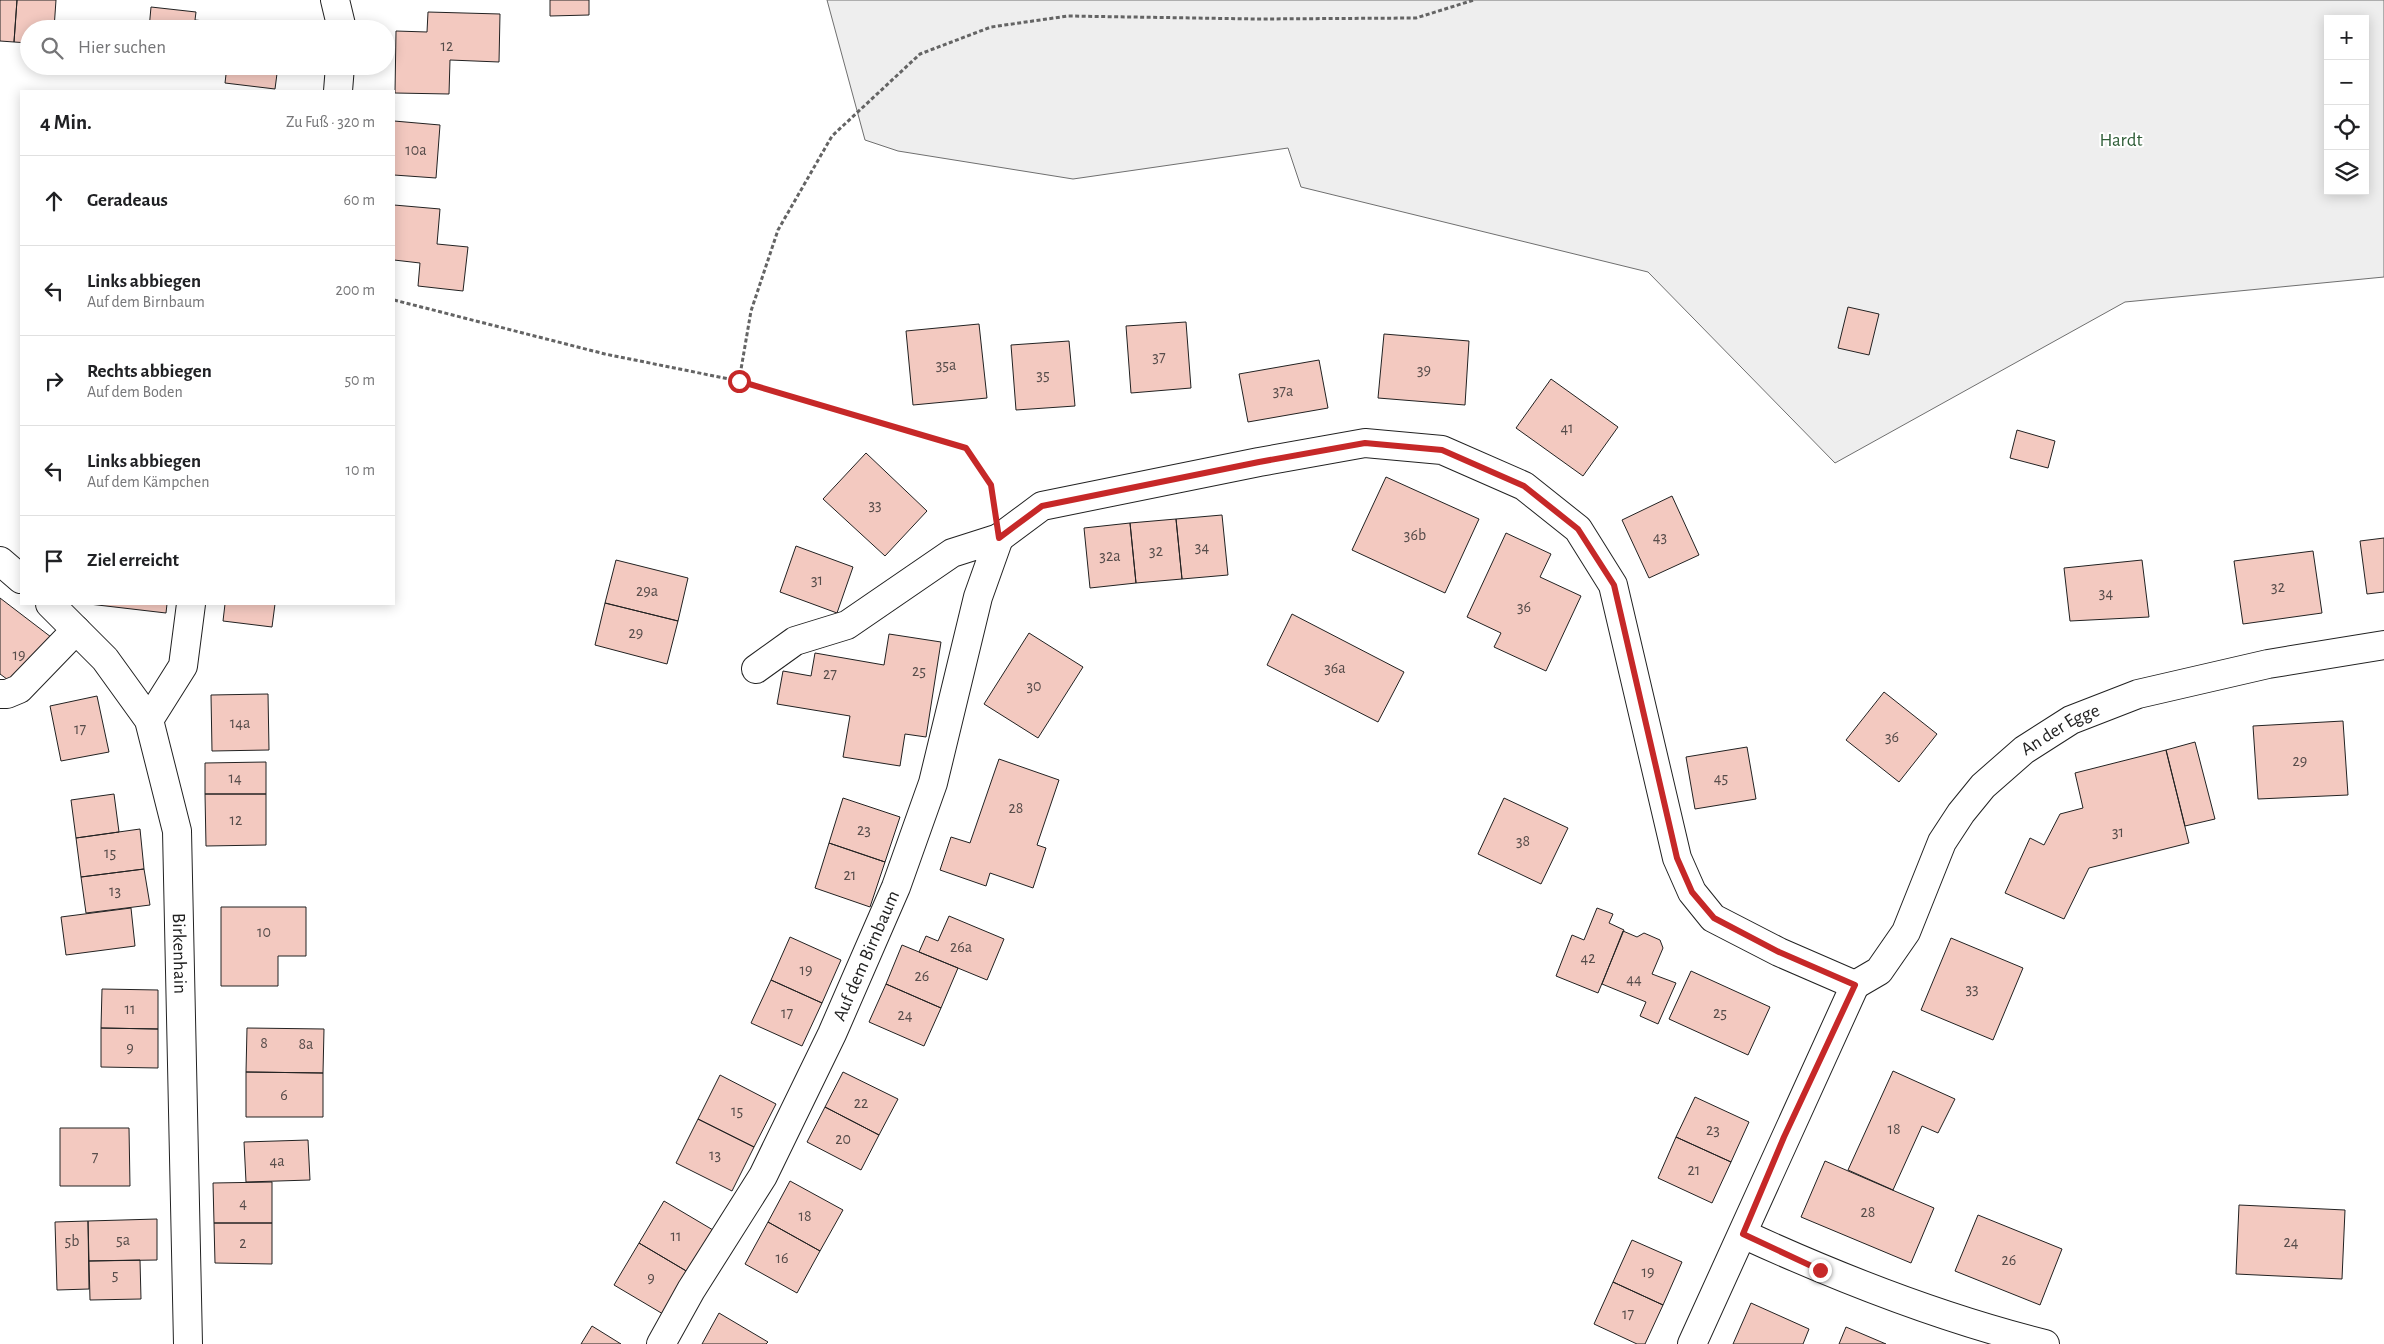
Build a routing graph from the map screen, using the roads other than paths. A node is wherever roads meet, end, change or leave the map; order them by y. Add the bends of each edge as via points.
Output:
1 (335, 0) edge
2 (340, 20) edge
3 (339, 75) edge
4 (338, 90) edge
5 (999, 538) junction
6 (0, 561) edge
7 (20, 578) edge
8 (51, 605) edge
9 (191, 605) edge
10 (76, 630) junction
11 (2384, 645) edge
12 (756, 669) dead end
13 (0, 694) edge
14 (148, 720) junction
15 (1855, 985) junction
16 (1743, 1234) junction
17 (188, 1344) edge
18 (661, 1344) edge
19 (1692, 1344) edge
20 (2045, 1344) edge

1 - 2 street
3 - 4 street
5 - 12 street via 952,553 846,625 795,641
5 - 15 street via 1042,506 1365,443 1442,450 1524,486 1578,529 1614,585 1677,858 1692,892 1714,918 1779,952
5 - 18 street, Auf dem Birnbaum via 978,598 933,783 896,887 832,1034 762,1176
6 - 7 street
8 - 10 street, Birkenhain
9 - 14 street via 183,666
10 - 13 street via 19,690
10 - 14 street, Birkenhain via 105,659
11 - 15 street, An der Egge via 2268,664 2138,694 2071,720 2024,750 1983,786 1961,813 1942,842 1906,932 1879,971
14 - 17 street, Birkenhain via 177,831
15 - 16 street
16 - 19 street
16 - 20 street via 1820,1270 1894,1298

